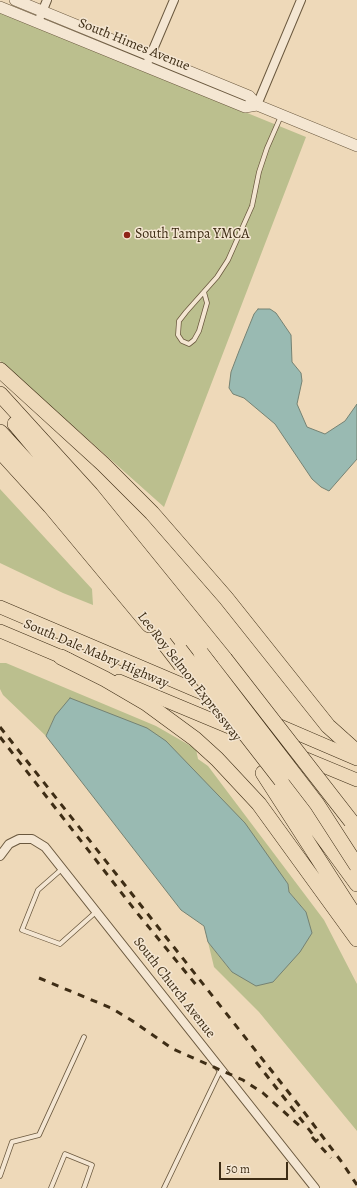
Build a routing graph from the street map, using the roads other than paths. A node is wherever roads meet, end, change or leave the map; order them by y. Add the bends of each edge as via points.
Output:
1 (15, 0) edge
2 (47, 0) edge
3 (174, 0) edge
4 (301, 0) edge
5 (0, 7) edge
6 (42, 11) junction
7 (38, 22) junction
8 (148, 61) junction
9 (257, 105) junction
10 (282, 115) junction
11 (357, 146) edge
12 (204, 292) junction
13 (0, 370) edge
14 (0, 394) edge
15 (0, 408) edge
16 (0, 432) edge
17 (0, 451) edge
18 (0, 607) edge
19 (0, 632) edge
20 (61, 657) junction
21 (357, 752) edge
22 (357, 759) edge
23 (281, 780) junction
24 (357, 780) edge
25 (354, 825) edge
26 (0, 856) edge
27 (357, 867) edge
28 (63, 868) junction
29 (357, 884) edge
30 (97, 911) junction
31 (357, 919) edge
32 (357, 940) edge
33 (84, 1037) dead end
34 (221, 1069) junction
35 (0, 1176) edge
36 (51, 1188) edge
37 (84, 1188) edge
38 (164, 1188) edge
39 (315, 1188) edge

1 - 6 street, South Himes Avenue
2 - 6 street
3 - 8 street
4 - 9 street
5 - 7 street, South Himes Avenue
6 - 7 street
6 - 8 street, South Himes Avenue
7 - 8 street, South Himes Avenue
8 - 9 street, South Himes Avenue via 245,107
9 - 10 street, South Himes Avenue
10 - 11 street, South Himes Avenue
10 - 12 lane via 259,172 252,206 228,260
12 - 12 lane via 179,321 178,335 182,341 189,344 199,331 207,303
13 - 21 highway via 103,464 152,513 226,598 328,726
14 - 25 highway, bridge via 91,494 226,659
15 - 27 highway, Lee Roy Selmon Expressway, bridge via 139,572 317,804
16 - 23 highway, bridge via 116,566
17 - 31 highway, Lee Roy Selmon Expressway, bridge via 55,511 164,643 263,774
18 - 22 main road, South Dale Mabry Highway
19 - 20 main road, South Dale Mabry Highway
20 - 24 main road, South Dale Mabry Highway
20 - 32 highway via 146,703 206,749 249,792
23 - 27 highway
23 - 29 highway
26 - 28 street, South Church Avenue via 9,844 19,839 32,839 45,847
28 - 30 street, South Church Avenue
28 - 30 lane via 38,890 22,930 60,944
30 - 34 street, South Church Avenue
33 - 35 lane via 39,1135 12,1142
34 - 38 lane
34 - 39 street, South Church Avenue
36 - 37 lane via 65,1154 92,1165

